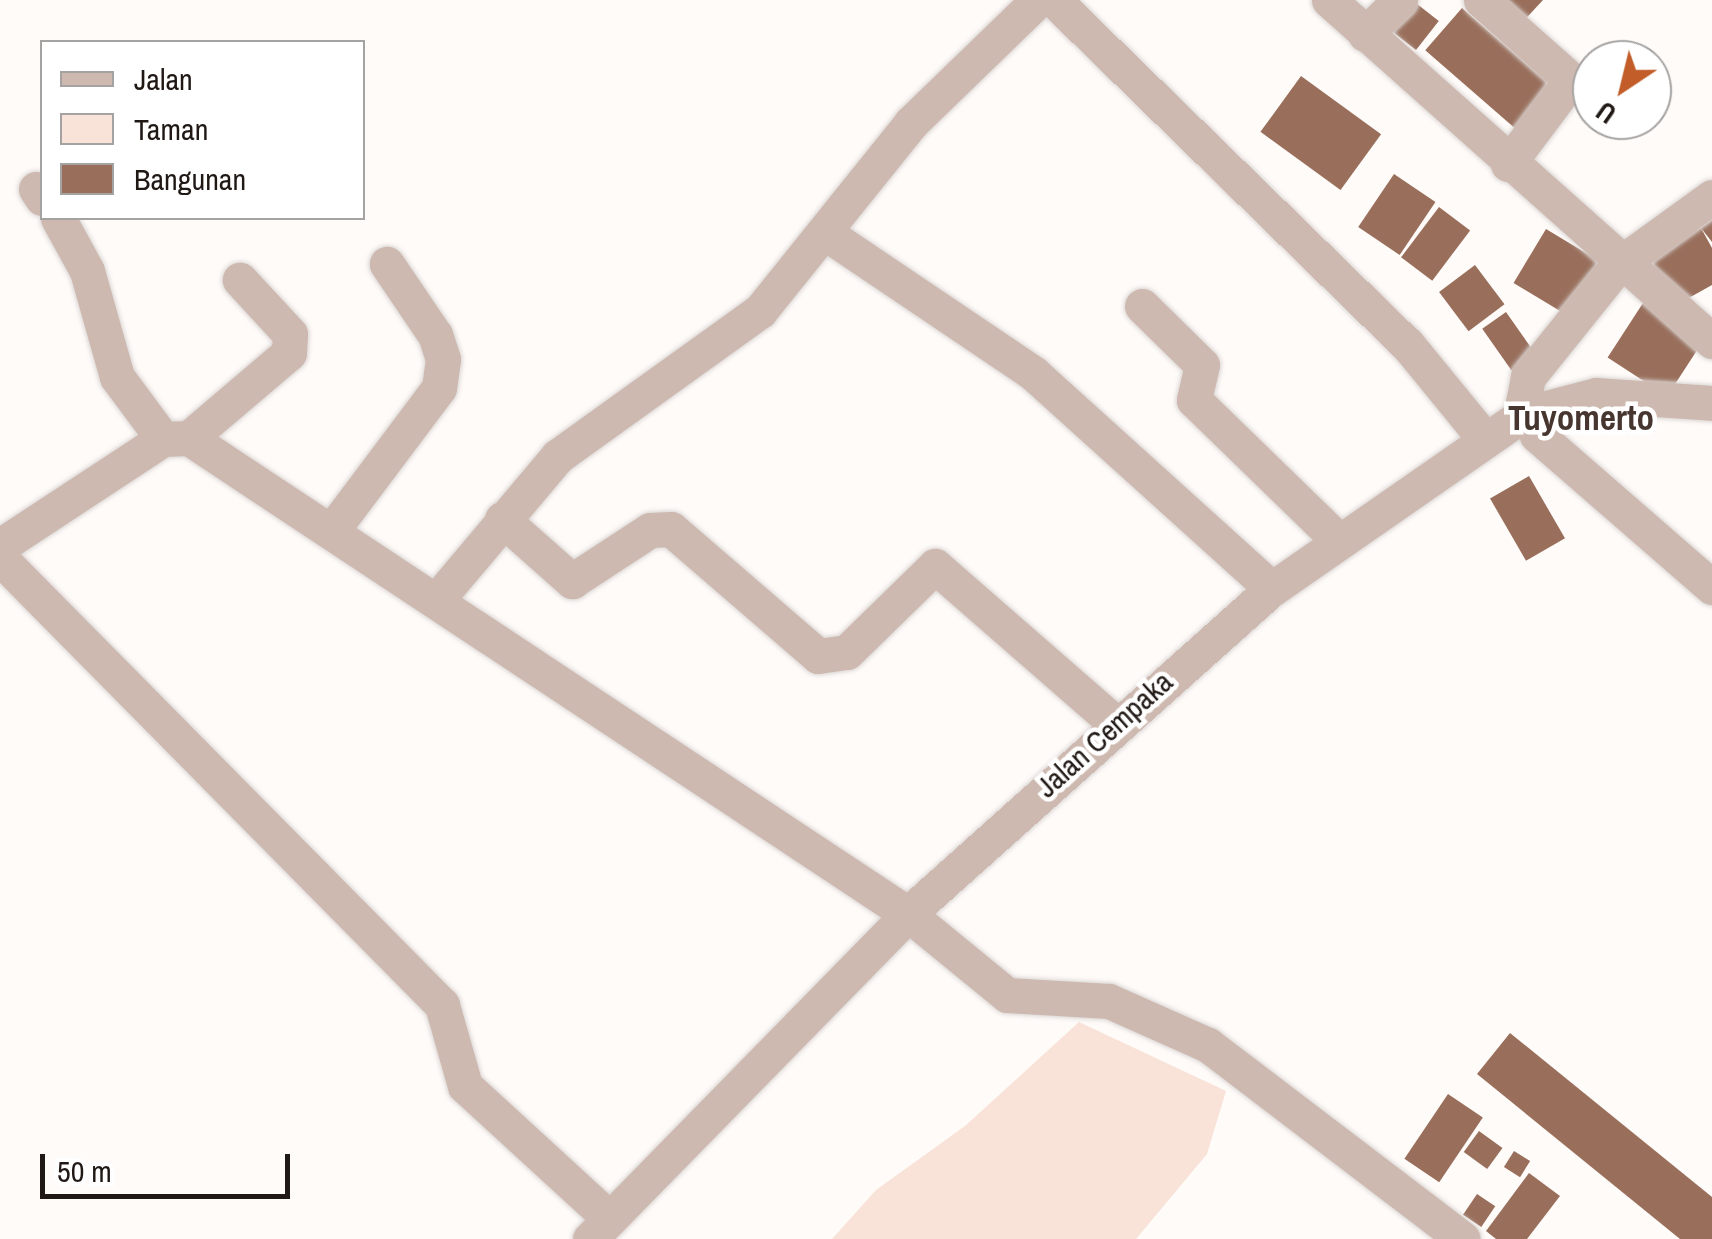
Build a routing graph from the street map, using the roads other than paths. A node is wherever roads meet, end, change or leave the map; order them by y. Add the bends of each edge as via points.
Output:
1 (1038, 0) edge
2 (1054, 0) edge
3 (1329, 0) edge
4 (1400, 0) edge
5 (1481, 0) edge
6 (1365, 34) junction
7 (1508, 164) junction
8 (1712, 197) edge
9 (59, 220) edge
10 (827, 234) junction
11 (387, 264) dead end
12 (1618, 265) junction
13 (240, 280) dead end
14 (1142, 306) dead end
15 (1712, 341) edge
16 (1712, 402) edge
17 (1524, 414) junction
18 (1483, 437) junction
19 (176, 438) junction
20 (502, 519) junction
21 (333, 529) junction
22 (1339, 541) junction
23 (3, 564) edge
24 (1712, 587) edge
25 (1272, 589) junction
26 (440, 596) junction
27 (1114, 722) junction
28 (908, 914) junction
29 (600, 1229) edge
30 (1463, 1239) edge

1 - 10 street via 911,123
2 - 18 street via 1408,344
3 - 6 street
4 - 6 street
5 - 7 street via 1570,80
6 - 7 street
7 - 12 street
8 - 12 street
9 - 19 street via 86,271 116,377
10 - 20 street via 760,311 558,456
10 - 25 street via 1034,372
11 - 21 street via 435,336 439,388
12 - 15 street
12 - 17 street via 1528,378
13 - 19 street via 290,334 289,352
14 - 22 street via 1202,364 1194,400
16 - 17 street, Jalan Cempaka via 1596,396
17 - 18 street, Jalan Cempaka
17 - 24 street
18 - 22 street, Jalan Cempaka
19 - 21 street
19 - 23 street
20 - 26 street
20 - 27 street via 572,581 650,530 671,529 818,656 847,652 935,566
21 - 26 street
22 - 25 street, Jalan Cempaka
23 - 29 street via 442,1004 465,1086
25 - 27 street, Jalan Cempaka
26 - 28 street
27 - 28 street, Jalan Cempaka
28 - 29 street, Jalan Cempaka
28 - 30 street via 1021,1002 1109,1002 1208,1045

